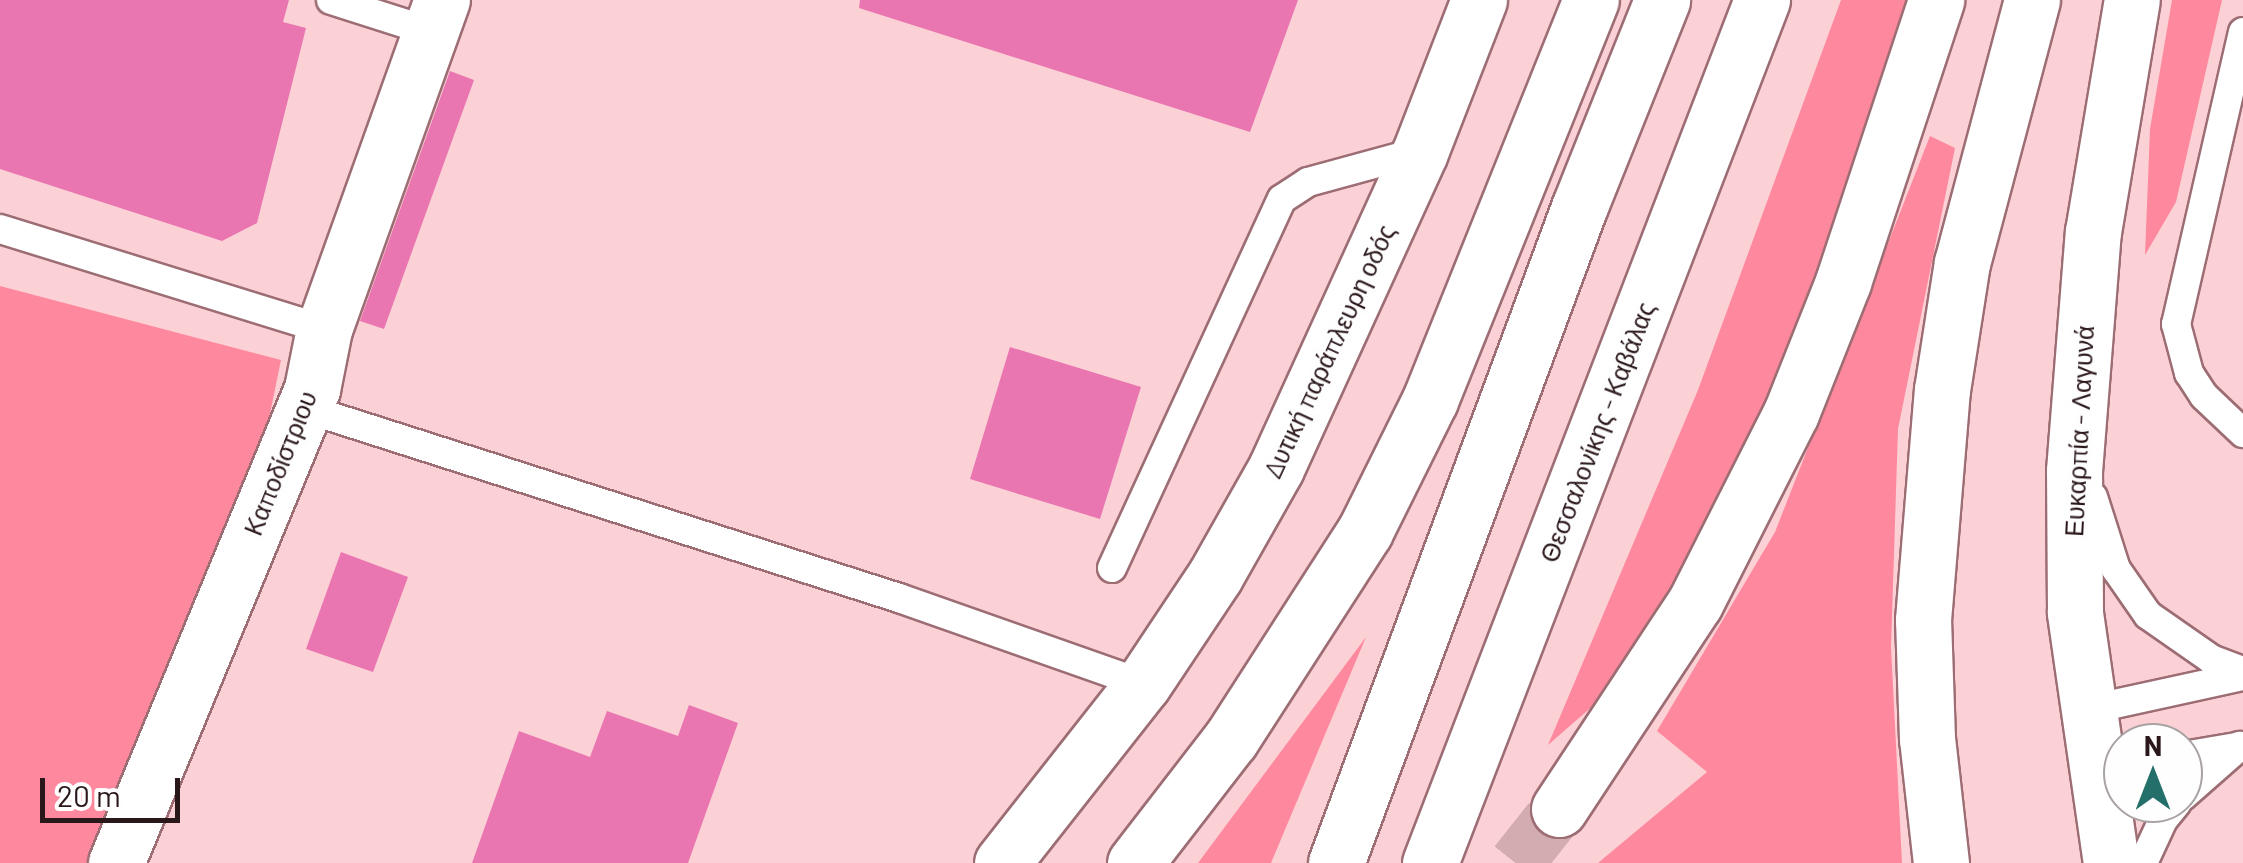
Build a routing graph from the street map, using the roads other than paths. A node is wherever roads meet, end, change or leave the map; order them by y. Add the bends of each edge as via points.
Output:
1 (331, 0) edge
2 (1479, 0) edge
3 (1590, 0) edge
4 (1662, 0) edge
5 (1762, 0) edge
6 (1936, 0) edge
7 (2032, 0) edge
8 (2132, 0) edge
9 (437, 16) edge
10 (2243, 32) edge
11 (1420, 152) junction
12 (0, 229) edge
13 (324, 329) junction
14 (304, 408) junction
15 (2076, 418) junction
16 (2243, 433) edge
17 (1112, 568) dead end
18 (2243, 673) edge
19 (1143, 684) junction
20 (2087, 710) junction
21 (2242, 746) edge
22 (2103, 752) edge
23 (2203, 753) edge
24 (2203, 779) edge
25 (1559, 809) tunnel mouth
26 (2110, 823) edge
27 (2162, 823) edge
28 (116, 863) edge
29 (1002, 863) edge
30 (1135, 863) edge
31 (1336, 863) edge
32 (1430, 863) edge
33 (1940, 863) edge
34 (2110, 863) edge
35 (2143, 863) edge

1 - 9 lane
2 - 11 main road, Δυτική παράπλευρη οδός
3 - 30 main road via 1430,400 1365,531 1231,739
4 - 31 main road
5 - 32 main road, Θεσσαλονίκης - Καβάλας
6 - 25 main road via 1843,282 1782,431 1695,603
7 - 33 main road via 1962,263 1940,407 1924,620
8 - 15 main road, Ευκαρπία - Λαγυνά via 2093,232
9 - 13 main road, Καποδίστριου
10 - 16 lane via 2176,324 2189,372
11 - 17 lane via 1308,182 1282,199
11 - 19 main road, Δυτική παράπλευρη οδός via 1276,468 1216,576
12 - 13 lane
13 - 14 main road, Καποδίστριου
14 - 19 lane via 899,598
14 - 28 main road, Καποδίστριου
15 - 18 lane via 2098,518 2128,590 2174,637
15 - 20 main road, Ευκαρπία - Λαγυνά via 2075,612
18 - 20 lane
19 - 29 main road, Δυτική παράπλευρη οδός
20 - 22 main road, Ευκαρπία - Λαγυνά
21 - 23 lane
21 - 24 lane
26 - 34 main road, Ευκαρπία - Λαγυνά
27 - 35 lane

